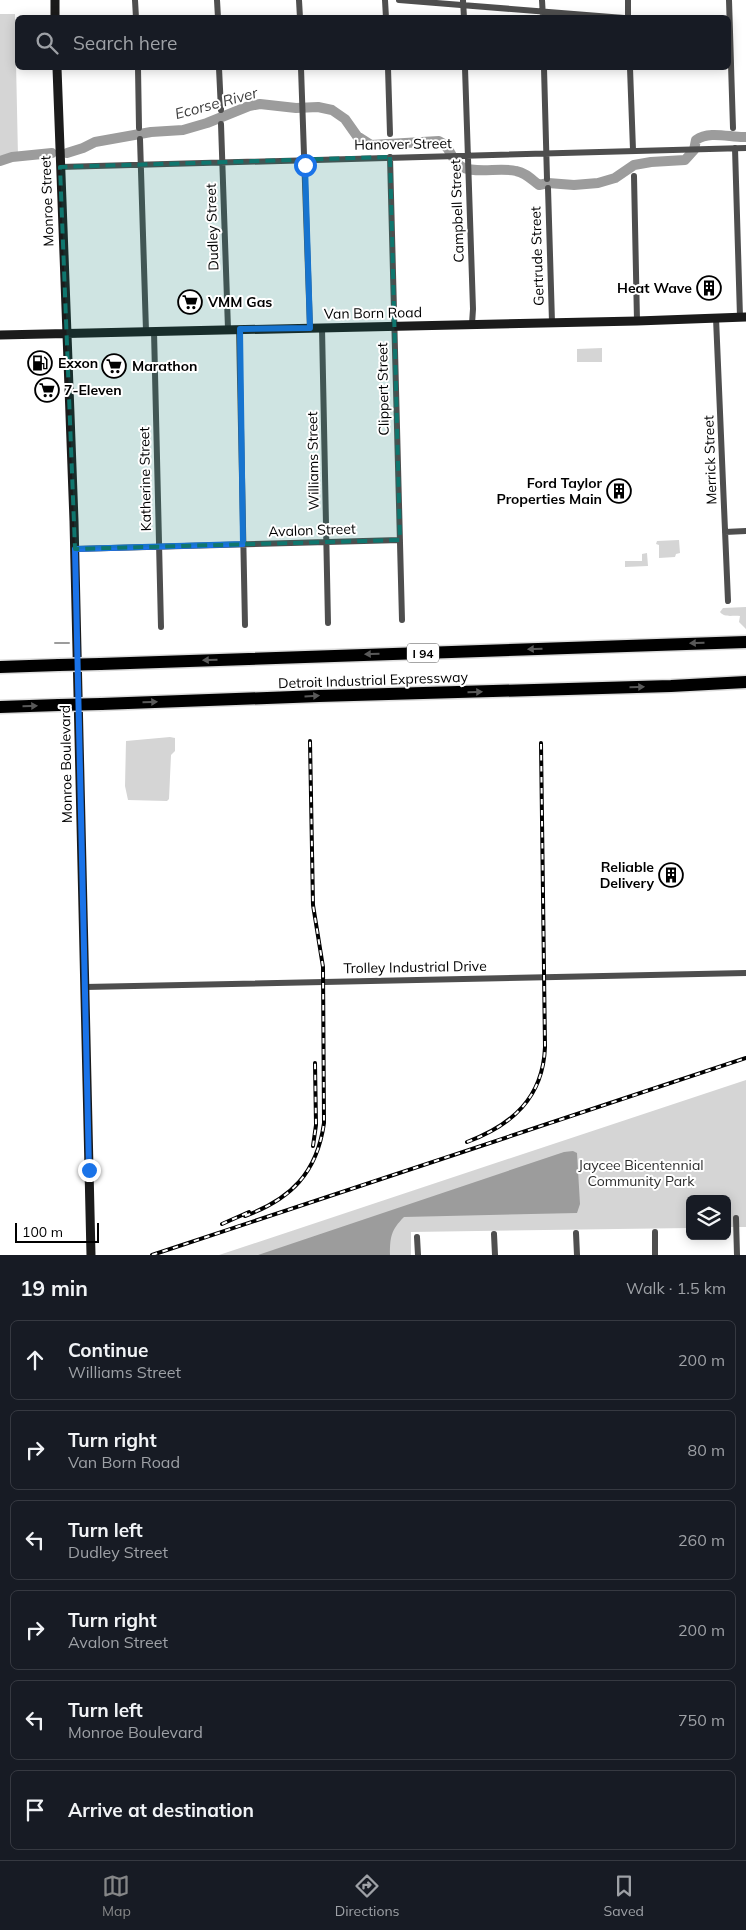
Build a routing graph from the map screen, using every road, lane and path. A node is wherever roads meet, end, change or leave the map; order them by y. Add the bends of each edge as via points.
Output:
1 (55, 0) edge
2 (136, 0) edge
3 (218, 0) edge
4 (299, 0) edge
5 (385, 0) edge
6 (399, 0) edge
7 (542, 0) edge
8 (628, 0) edge
9 (730, 0) edge
10 (464, 2) edge
11 (543, 14) edge
12 (56, 15) edge
13 (136, 15) edge
14 (218, 15) edge
15 (300, 15) edge
16 (386, 15) edge
17 (464, 15) edge
18 (563, 15) edge
19 (628, 15) edge
20 (729, 15) edge
21 (57, 70) edge
22 (138, 70) edge
23 (219, 70) edge
24 (301, 70) edge
25 (388, 70) edge
26 (465, 70) edge
27 (544, 70) edge
28 (630, 70) edge
29 (731, 70) edge
30 (221, 110) dead end
31 (221, 124) dead end
32 (139, 128) dead end
33 (733, 128) dead end
34 (390, 134) dead end
35 (140, 139) dead end
36 (735, 148) junction
37 (746, 148) edge
38 (633, 150) junction
39 (547, 152) junction
40 (468, 155) junction
41 (390, 157) junction
42 (304, 159) junction
43 (223, 162) junction
44 (60, 164) junction
45 (141, 165) junction
46 (634, 176) dead end
47 (547, 179) dead end
48 (548, 188) dead end
49 (743, 317) edge
50 (716, 318) junction
51 (552, 322) junction
52 (637, 322) junction
53 (472, 324) junction
54 (394, 326) junction
55 (310, 328) junction
56 (322, 328) junction
57 (228, 329) junction
58 (240, 329) junction
59 (150, 331) junction
60 (67, 333) junction
61 (0, 335) edge
62 (746, 531) edge
63 (725, 532) junction
64 (400, 540) junction
65 (327, 542) junction
66 (243, 544) junction
67 (159, 546) junction
68 (75, 549) junction
69 (728, 601) dead end
70 (402, 620) dead end
71 (328, 623) dead end
72 (245, 626) dead end
73 (161, 627) dead end
74 (746, 642) edge
75 (0, 667) edge
76 (746, 682) edge
77 (671, 686) junction
78 (746, 689) edge
79 (0, 708) edge
80 (746, 973) edge
81 (86, 987) junction
82 (736, 1218) dead end
83 (655, 1232) dead end
84 (576, 1233) dead end
85 (494, 1234) dead end
86 (417, 1237) dead end
87 (91, 1255) edge
88 (418, 1255) edge
89 (494, 1255) edge
90 (577, 1255) edge
91 (655, 1255) edge
92 (737, 1255) edge

1 - 12 street
2 - 13 street
3 - 14 street
4 - 15 street
5 - 16 street
6 - 10 street
7 - 11 street
8 - 19 street
9 - 20 street
10 - 11 street
10 - 17 street
11 - 18 street
21 - 44 street, Monroe Street
22 - 32 street
23 - 30 street
24 - 42 street
25 - 34 street
26 - 40 street, Campbell Street
27 - 39 street
28 - 38 street
29 - 33 street
31 - 43 street, Dudley Street
35 - 45 street, Katherine Street
36 - 37 street, Hanover Street
36 - 38 street, Hanover Street
36 - 49 street
38 - 39 street, Hanover Street
39 - 40 street, Hanover Street
39 - 47 street
40 - 41 street, Hanover Street
40 - 53 street, Campbell Street
41 - 42 street, Hanover Street
41 - 54 street, Clippert Street
42 - 43 street, Hanover Street
42 - 55 street
43 - 45 street, Hanover Street
43 - 57 street, Dudley Street
44 - 45 street, Hanover Street
44 - 60 street, Monroe Street
45 - 59 street, Katherine Street
46 - 52 street
48 - 51 street, Gertrude Street
49 - 50 street, Van Born Road
50 - 52 street, Van Born Road
50 - 63 street, Merrick Street
51 - 52 street, Van Born Road
51 - 53 street, Van Born Road
53 - 54 street, Van Born Road
54 - 56 street, Van Born Road
54 - 64 street, Clippert Street
55 - 56 street, Van Born Road
55 - 58 street, Van Born Road
56 - 65 street, Williams Street
57 - 58 street, Van Born Road
57 - 59 street, Van Born Road
58 - 66 street
59 - 60 street, Van Born Road
59 - 67 street, Katherine Street
60 - 61 street, Van Born Road
60 - 68 street, Monroe Boulevard
62 - 63 street
63 - 69 street, Merrick Street
64 - 65 street, Avalon Street
64 - 70 street, Clippert Street
65 - 66 street, Avalon Street
65 - 71 street, Williams Street
66 - 67 street, Avalon Street
66 - 72 street
67 - 68 street, Avalon Street
67 - 73 street, Katherine Street
68 - 81 street, Monroe Boulevard
74 -> 75 highway, Detroit Industrial Expressway / I 94, bridge
76 - 77 highway, Detroit Industrial Expressway
77 - 78 highway
79 -> 77 highway, Detroit Industrial Expressway, bridge
80 - 81 street, Trolley Industrial Drive
81 - 87 street, Monroe Boulevard
82 - 92 street
83 - 91 street
84 - 90 street
85 - 89 street
86 - 88 street

